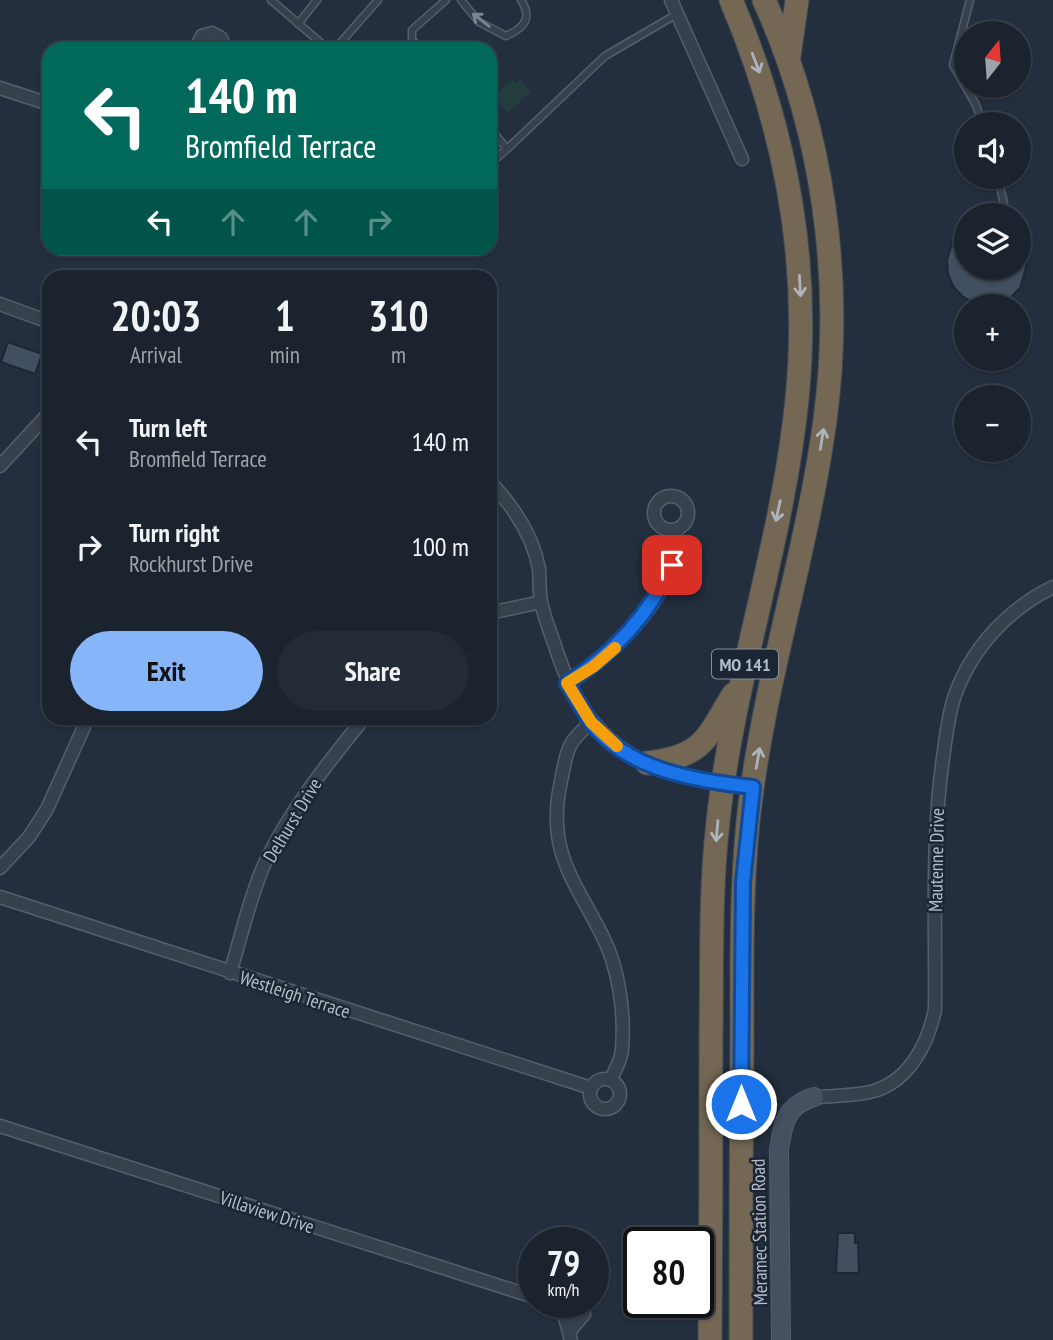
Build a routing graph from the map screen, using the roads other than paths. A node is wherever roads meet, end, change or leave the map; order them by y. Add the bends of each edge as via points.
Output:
1 (271, 0) edge
2 (317, 0) edge
3 (378, 0) edge
4 (446, 0) edge
5 (461, 0) edge
6 (521, 0) edge
7 (671, 0) edge
8 (731, 0) edge
9 (764, 0) edge
10 (797, 0) edge
11 (970, 0) edge
12 (677, 14) junction
13 (298, 24) junction
14 (199, 42) edge
15 (223, 42) edge
16 (319, 42) edge
17 (341, 42) edge
18 (414, 42) edge
19 (789, 62) junction
20 (0, 88) edge
21 (42, 102) edge
22 (978, 112) edge
23 (497, 137) edge
24 (507, 149) junction
25 (497, 158) edge
26 (742, 159) dead end
27 (1000, 189) edge
28 (1004, 203) dead end
29 (0, 304) edge
30 (42, 319) edge
31 (42, 420) edge
32 (0, 466) edge
33 (497, 489) edge
34 (676, 530) dead end
35 (1053, 587) edge
36 (541, 602) junction
37 (497, 611) edge
38 (742, 681) junction
39 (567, 683) junction
40 (591, 722) junction
41 (85, 725) edge
42 (359, 725) edge
43 (646, 763) junction
44 (722, 784) junction
45 (753, 787) junction
46 (0, 868) edge
47 (0, 897) edge
48 (230, 973) junction
49 (611, 1079) junction
50 (591, 1088) junction
51 (814, 1097) joint
52 (0, 1126) edge
53 (518, 1292) edge
54 (565, 1318) edge
55 (581, 1318) edge
56 (570, 1336) edge
57 (710, 1340) edge
58 (741, 1340) edge
59 (781, 1340) edge

1 - 13 lane
2 - 13 lane
3 - 17 lane
4 - 18 lane via 412,30
6 -> 5 lane via 526,20 506,36 479,22
7 - 12 street
8 -> 38 highway, MO 141 via 777,130 789,182 801,291 801,346 791,441
9 - 19 highway, MO 141
10 - 19 highway
11 - 22 lane via 953,65
12 - 24 lane via 605,56
12 - 26 street
13 - 16 lane
14 - 15 street via 212,33
45 -> 19 highway, MO 141 via 817,473 831,366 830,259 824,204
20 - 21 street
23 - 24 lane
24 - 25 lane
27 - 28 lane
29 - 30 street
31 - 32 street
33 - 36 street via 525,528 539,568
34 - 39 street via 672,565 651,603 612,651
35 - 51 street, Mautenne Drive via 1011,613 991,635 955,695 936,806 931,1030 902,1073 870,1092
36 - 37 street
36 - 39 street
38 - 43 highway via 693,752 670,761
38 - 44 highway, MO 141
39 - 40 street
40 - 43 street via 606,738
40 - 49 street via 570,742 555,819 563,862 614,965 622,1052
41 - 46 street via 47,808 29,837
42 - 48 street, Delhurst Drive via 301,800 275,844
43 - 44 street
44 - 45 street
44 -> 57 highway, MO 141 via 713,877
45 - 58 highway, MO 141 via 742,923
47 - 48 street, Westleigh Terrace
48 - 50 street, Westleigh Terrace
49 - 50 street via 597,1080
49 - 50 street via 621,1096 611,1108 593,1103
51 - 59 street, Meramec Station Road via 799,1102 791,1111 783,1124 779,1150
52 - 53 street, Villaview Drive
54 - 56 street
55 - 56 street

